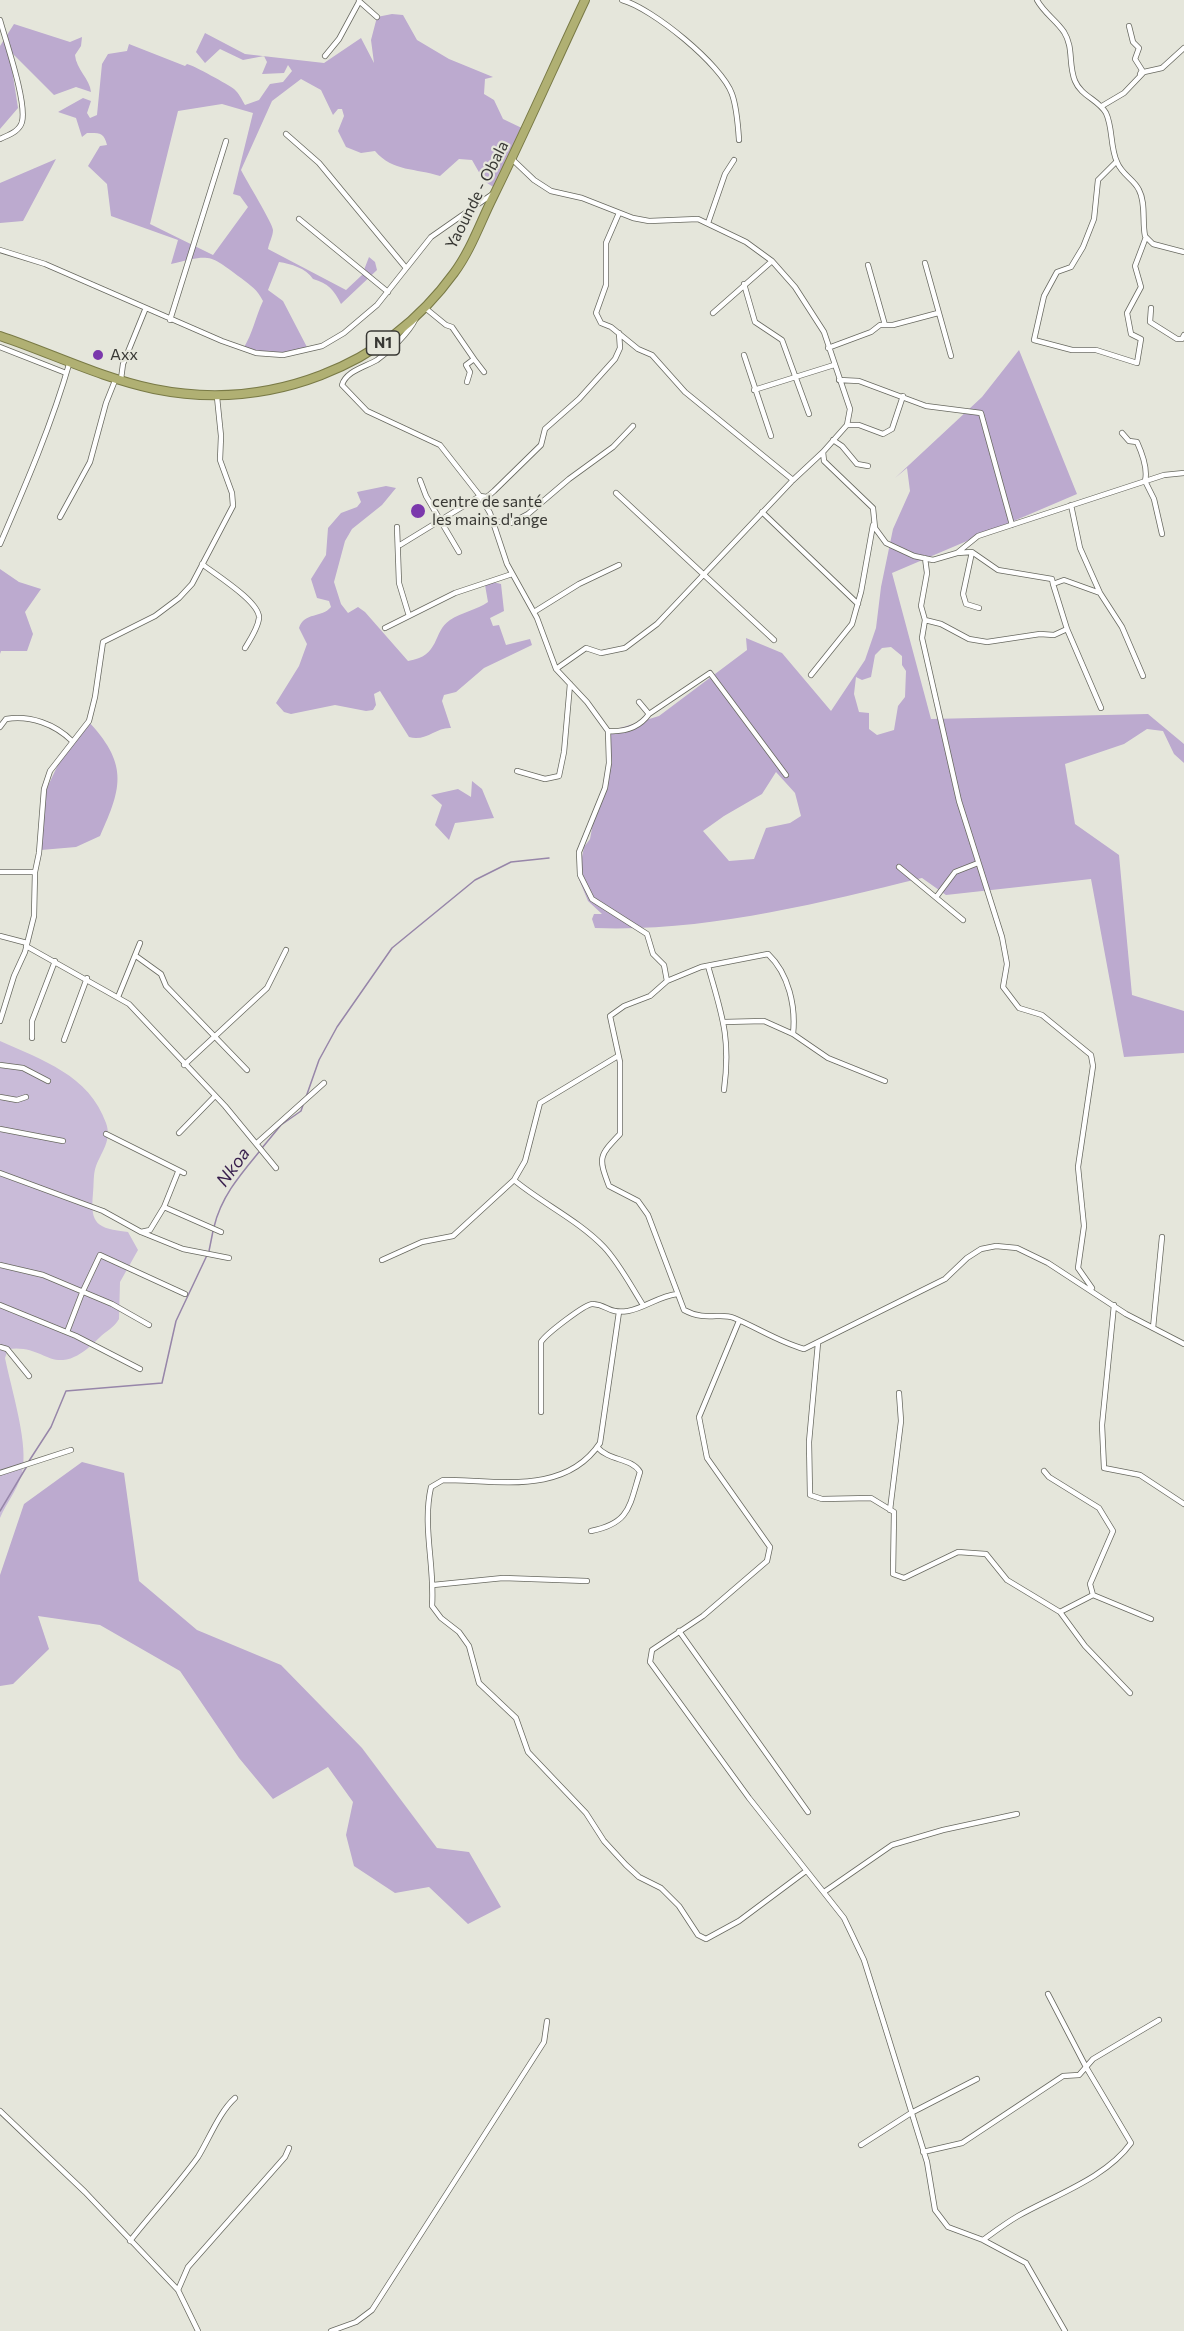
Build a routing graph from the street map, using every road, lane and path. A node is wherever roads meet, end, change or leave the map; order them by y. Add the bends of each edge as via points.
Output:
1 (585, 0) edge
2 (622, 0) edge
3 (1037, 0) edge
4 (358, 1) edge
5 (377, 17) dead end
6 (0, 20) edge
7 (1129, 26) dead end
8 (1184, 48) edge
9 (326, 56) dead end
10 (1140, 74) junction
11 (1102, 106) junction
12 (286, 134) dead end
13 (0, 139) edge
14 (739, 140) dead end
15 (226, 141) dead end
16 (513, 160) junction
17 (734, 160) dead end
18 (1116, 162) junction
19 (496, 191) junction
20 (619, 213) junction
21 (300, 219) dead end
22 (708, 223) junction
23 (1146, 237) junction
24 (0, 250) edge
25 (1184, 252) edge
26 (772, 261) junction
27 (925, 263) dead end
28 (868, 265) dead end
29 (406, 268) junction
30 (744, 284) junction
31 (388, 292) junction
32 (1151, 308) dead end
33 (145, 310) junction
34 (421, 310) junction
35 (713, 313) dead end
36 (938, 313) junction
37 (170, 320) junction
38 (885, 325) junction
39 (619, 333) junction
40 (0, 336) edge
41 (1184, 336) edge
42 (0, 348) edge
43 (828, 348) junction
44 (744, 355) dead end
45 (951, 356) dead end
46 (474, 359) junction
47 (70, 361) junction
48 (834, 365) junction
49 (66, 372) junction
50 (484, 372) dead end
51 (796, 378) junction
52 (119, 379) junction
53 (839, 380) junction
54 (467, 382) dead end
55 (754, 390) junction
56 (903, 396) junction
57 (217, 397) junction
58 (809, 414) dead end
59 (847, 424) junction
60 (633, 426) dead end
61 (1122, 433) dead end
62 (771, 436) dead end
63 (833, 440) junction
64 (823, 453) junction
65 (868, 466) dead end
66 (1184, 473) edge
67 (420, 480) dead end
68 (793, 480) junction
69 (1145, 481) junction
70 (616, 493) dead end
71 (480, 496) junction
72 (1071, 505) junction
73 (762, 512) junction
74 (60, 517) dead end
75 (874, 519) junction
76 (441, 521) junction
77 (492, 521) junction
78 (1012, 525) junction
79 (397, 527) dead end
80 (1162, 534) dead end
81 (1, 540) edge
82 (400, 545) junction
83 (459, 552) dead end
84 (972, 552) junction
85 (957, 553) junction
86 (924, 558) junction
87 (202, 564) junction
88 (619, 565) dead end
89 (512, 574) junction
90 (702, 575) junction
91 (1053, 584) junction
92 (1100, 593) junction
93 (858, 604) junction
94 (979, 609) dead end
95 (534, 612) junction
96 (409, 616) junction
97 (925, 620) junction
98 (385, 628) dead end
99 (1067, 629) junction
100 (774, 640) dead end
101 (245, 648) dead end
102 (556, 669) junction
103 (812, 675) dead end
104 (1143, 676) dead end
105 (570, 684) junction
106 (639, 702) dead end
107 (1101, 708) dead end
108 (649, 714) junction
109 (0, 727) edge
110 (608, 731) junction
111 (72, 741) junction
112 (516, 771) dead end
113 (786, 775) dead end
114 (978, 863) junction
115 (899, 867) dead end
116 (0, 872) edge
117 (35, 872) junction
118 (937, 896) junction
119 (963, 920) dead end
120 (0, 936) edge
121 (140, 943) dead end
122 (27, 944) junction
123 (286, 950) dead end
124 (136, 956) junction
125 (55, 962) junction
126 (708, 966) junction
127 (87, 978) junction
128 (667, 981) junction
129 (118, 997) junction
130 (0, 1019) edge
131 (724, 1022) junction
132 (793, 1034) junction
133 (214, 1037) junction
134 (32, 1038) dead end
135 (64, 1040) dead end
136 (618, 1056) junction
137 (0, 1065) edge
138 (184, 1065) junction
139 (247, 1070) dead end
140 (48, 1081) dead end
141 (885, 1081) dead end
142 (324, 1083) dead end
143 (724, 1090) dead end
144 (215, 1096) junction
145 (0, 1097) edge
146 (26, 1097) dead end
147 (0, 1129) edge
148 (179, 1133) dead end
149 (106, 1134) dead end
150 (63, 1141) dead end
151 (257, 1143) junction
152 (276, 1167) dead end
153 (0, 1173) edge
154 (514, 1180) junction
155 (164, 1207) junction
156 (141, 1232) junction
157 (221, 1232) dead end
158 (1162, 1237) dead end
159 (230, 1258) dead end
160 (382, 1260) dead end
161 (0, 1264) edge
162 (1093, 1290) junction
163 (82, 1293) junction
164 (185, 1294) dead end
165 (677, 1294) junction
166 (0, 1305) edge
167 (643, 1305) junction
168 (1114, 1305) junction
169 (619, 1312) junction
170 (739, 1321) junction
171 (149, 1325) dead end
172 (1153, 1328) junction
173 (67, 1332) junction
174 (818, 1343) junction
175 (1184, 1344) edge
176 (0, 1347) edge
177 (140, 1369) dead end
178 (29, 1376) dead end
179 (899, 1393) dead end
180 (541, 1412) dead end
181 (597, 1447) junction
182 (71, 1450) dead end
183 (1044, 1471) dead end
184 (0, 1473) edge
185 (1184, 1504) edge
186 (890, 1510) junction
187 (591, 1532) dead end
188 (587, 1581) dead end
189 (433, 1585) junction
190 (1093, 1595) junction
191 (1060, 1612) junction
192 (1151, 1619) dead end
193 (679, 1632) junction
194 (1130, 1693) dead end
195 (808, 1812) dead end
196 (1017, 1814) dead end
197 (806, 1871) junction
198 (824, 1892) junction
199 (1047, 1994) dead end
200 (1159, 2020) dead end
201 (547, 2021) dead end
202 (1086, 2067) junction
203 (977, 2079) dead end
204 (235, 2098) dead end
205 (0, 2111) edge
206 (911, 2113) junction
207 (861, 2145) dead end
208 (289, 2148) dead end
209 (923, 2152) junction
210 (982, 2240) junction
211 (130, 2241) junction
212 (178, 2290) junction
213 (198, 2331) edge
214 (332, 2331) edge
215 (1065, 2331) edge

1 - 16 highway, Yaounde - Obala / N1
2 - 14 street via 668,26 719,71 732,94
3 - 11 street via 1069,43 1079,88
4 - 5 street
4 - 9 street
6 - 13 street via 21,99 22,122 16,132
7 - 10 street via 1131,39 1139,48 1135,59 1142,70
8 - 10 street via 1162,68
10 - 11 street via 1124,93
11 - 18 street
12 - 29 street via 319,163
15 - 37 street
16 - 19 highway, Yaounde - Obala / N1
16 - 20 street via 551,191
17 - 22 street
18 - 23 street via 1141,193
18 - 23 street via 1098,180 1094,219 1083,247 1071,267 1057,272 1044,296 1034,340 1137,363 1141,339 1131,334 1127,313 1141,287 1135,266
19 - 29 street via 431,237
19 - 34 highway, Yaounde - Obala / N1 via 472,244 453,274
20 - 22 street via 649,221 698,219
20 - 39 street via 606,243 606,285 596,313 601,323
21 - 31 street
22 - 26 street via 746,242
23 - 25 street via 1153,244
24 - 33 street via 45,264
26 - 30 street
26 - 43 street via 812,313 824,332
27 - 36 street
28 - 38 street
29 - 31 street
30 - 35 street
30 - 51 street via 754,322 782,340
31 - 37 street via 353,326 322,346 283,355 256,353
32 - 41 street via 1150,321 1177,339
33 - 37 street
33 - 52 street
34 - 46 street via 452,327
34 - 57 highway, Yaounde - Obala / N1 via 389,338 328,374 270,391
34 - 71 street via 412,326 385,353 347,375 342,385 367,411 440,445
36 - 38 street
36 - 45 street
38 - 43 street
39 - 68 street via 652,356 685,392
39 - 71 street via 620,348 615,359 545,429 541,445 487,497
40 - 47 highway, Yaounde - Obala / N1
42 - 49 street
43 - 48 street
44 - 55 street
46 - 50 street
46 - 54 street via 466,365 470,372
47 - 49 street
47 - 52 highway, Yaounde - Obala / N1
48 - 51 street
48 - 53 street
49 - 81 street via 39,457
51 - 55 street
51 - 58 street
52 - 57 highway, Yaounde - Obala / N1 via 154,389
52 - 74 street via 106,403 90,462
53 - 56 street via 859,381
53 - 59 street via 850,409
55 - 62 street
56 - 59 street via 892,429 883,434
56 - 78 street via 926,406 981,413
57 - 87 street via 220,460 233,506
59 - 63 street
60 - 77 street via 613,447 528,514 511,523
61 - 69 street via 1140,448 1147,474
63 - 64 street
63 - 65 street via 857,465
64 - 68 street
64 - 75 street via 824,461 833,471 873,508
66 - 69 street
67 - 76 street
68 - 73 street
69 - 72 street
69 - 80 street via 1154,499
70 - 90 street
71 - 76 street
71 - 77 street
72 - 78 street
72 - 92 street via 1080,548
73 - 90 street
73 - 93 street
75 - 86 street via 875,528 886,543
75 - 93 street
76 - 82 street
76 - 83 street
77 - 89 street
78 - 85 street via 978,536
79 - 82 street
82 - 96 street via 399,583
84 - 85 street
84 - 91 street via 998,570 1052,579
84 - 94 street via 963,594 966,604
85 - 86 street via 933,560
86 - 97 street via 927,573 921,606
87 - 101 street via 258,611 259,621
87 - 111 street via 192,585 179,598 155,616 103,642 89,721
88 - 95 street
89 - 95 street
89 - 96 street via 455,593
90 - 100 street
90 - 102 street via 657,624 625,648 601,653 586,648
91 - 92 street via 1064,580
91 - 99 street
92 - 104 street via 1122,627
93 - 103 street via 852,624
95 - 102 street
96 - 98 street
97 - 99 street via 969,639 987,642 1040,634 1054,636
97 - 114 street via 922,638 958,801
99 - 107 street
102 - 105 street
105 - 110 street
105 - 112 street via 559,776 545,779
106 - 108 street
108 - 110 street via 634,728
108 - 113 street via 710,673
109 - 111 street via 6,719 38,720 54,726
110 - 128 street via 605,788 579,852 580,875 592,899 647,934 653,954 664,965
111 - 117 street via 50,771 44,789
114 - 118 street via 955,872
114 - 162 street via 1002,937 1007,964 1003,987 1019,1008 1042,1015 1091,1055 1093,1065 1078,1167 1084,1226 1078,1268
115 - 118 street
116 - 117 street
117 - 122 street via 34,916
118 - 119 street
120 - 122 street
121 - 124 street
122 - 125 street
122 - 130 street
123 - 133 street via 267,987
124 - 129 street
124 - 133 street via 161,974 166,986
125 - 127 street
125 - 134 street via 32,1022
126 - 128 street
126 - 131 street
126 - 132 street via 768,954 786,982 793,1002
127 - 129 street
127 - 135 street
128 - 136 street via 650,996 610,1016
129 - 138 street via 129,1004
131 - 132 street via 764,1021
131 - 143 street via 729,1056
132 - 141 street via 828,1058
133 - 138 street
133 - 139 street
136 - 154 street via 540,1103 525,1161
136 - 165 street via 620,1134 603,1151 600,1162 609,1186 638,1201 648,1215
137 - 140 street via 23,1068
138 - 144 street
142 - 151 street
144 - 148 street
144 - 151 street
145 - 146 street
147 - 150 street
149 - 155 street via 181,1172
151 - 152 street
153 - 156 street via 103,1211
154 - 160 street via 453,1236 422,1242
154 - 167 street via 606,1248
155 - 156 street via 150,1230
155 - 157 street
156 - 159 street via 183,1249
158 - 172 street
161 - 163 street via 43,1275
162 - 168 street
162 - 174 street via 1017,1248 996,1246 967,1258 945,1279
163 - 164 street via 100,1255
163 - 171 street via 112,1304
163 - 173 street
165 - 167 street via 661,1296
165 - 170 street via 684,1310 697,1317 732,1317
166 - 173 street
167 - 169 street
168 - 172 street
168 - 185 street via 1102,1425 1104,1468 1140,1475
169 - 180 street via 588,1304 548,1333 541,1342
169 - 181 street
170 - 174 street via 804,1349
170 - 193 street via 699,1417 707,1458 771,1547 767,1561
172 - 175 street
173 - 177 street
174 - 186 street via 809,1443 810,1495 822,1499 871,1498
176 - 178 street via 7,1349
179 - 186 street via 901,1421
181 - 187 street via 603,1454 636,1465 640,1472 631,1501 614,1527
181 - 189 street via 567,1473 527,1483 443,1480 431,1487 427,1542
182 - 184 street
183 - 190 street via 1100,1509 1113,1532 1090,1584
186 - 191 street via 894,1512 893,1574 904,1578 958,1552 986,1554 1007,1580
188 - 189 street via 504,1578
189 - 197 street via 432,1606 469,1646 479,1683 516,1718 528,1752 586,1814 626,1865 661,1888 679,1906 698,1935 706,1939 739,1921
190 - 191 street
190 - 192 street
191 - 194 street via 1085,1646
193 - 195 street
193 - 197 street via 652,1650 650,1662
196 - 198 street via 892,1845
197 - 198 street
198 - 206 street via 844,1918 864,1960
199 - 202 street
200 - 202 street
201 - 214 street via 544,2042 372,2310 356,2322
202 - 209 street via 1079,2075 1063,2076 962,2143
202 - 210 street via 1131,2143 1123,2155 1091,2176
203 - 206 street
204 - 211 street via 225,2106 196,2158
205 - 211 street
206 - 207 street
206 - 209 street
208 - 212 street via 188,2267
209 - 210 street via 935,2210 948,2227
210 - 215 street via 1026,2263
211 - 212 street
212 - 213 street

